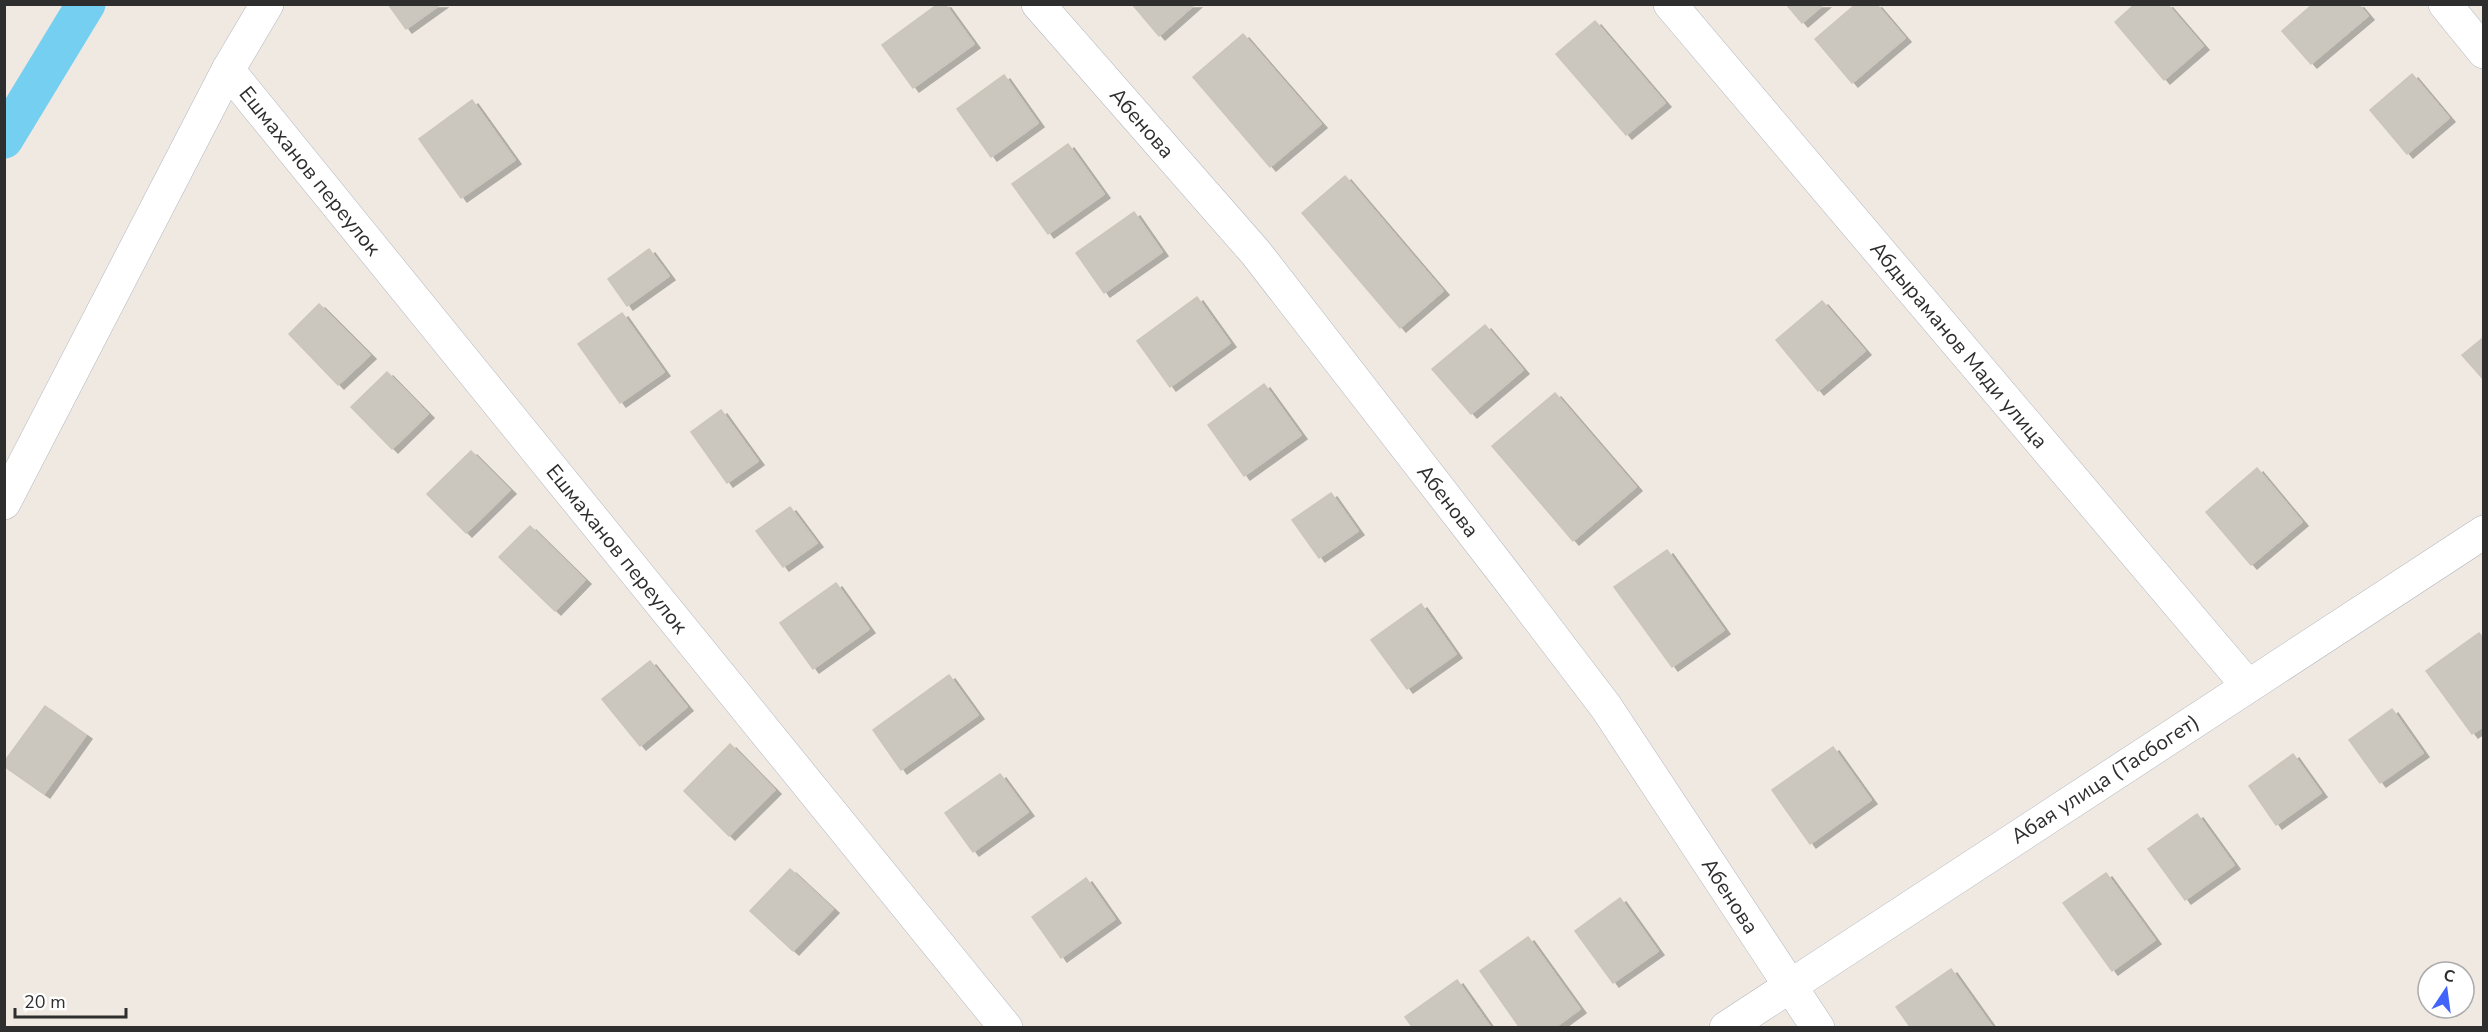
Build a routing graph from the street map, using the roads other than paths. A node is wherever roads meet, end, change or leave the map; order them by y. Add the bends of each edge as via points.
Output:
1 (267, 4) edge
2 (1038, 4) edge
3 (1670, 4) edge
4 (2445, 4) edge
5 (2484, 52) edge
6 (228, 70) junction
7 (4, 503) edge
8 (2484, 531) edge
9 (2248, 686) junction
10 (1789, 986) junction
11 (1006, 1028) edge
12 (1726, 1028) edge
13 (1818, 1028) edge

1 - 6 street
2 - 10 street, Абенова via 1256,253 1504,573 1606,707
3 - 9 street, Абдыраманов Мади улица
4 - 5 street
6 - 7 street
6 - 11 street, Ешмаханов переулок
8 - 9 street, Абая улица (Тасбогет)
9 - 10 street, Абая улица (Тасбогет)
10 - 12 street, Абая улица (Тасбогет)
10 - 13 street, Абенова

